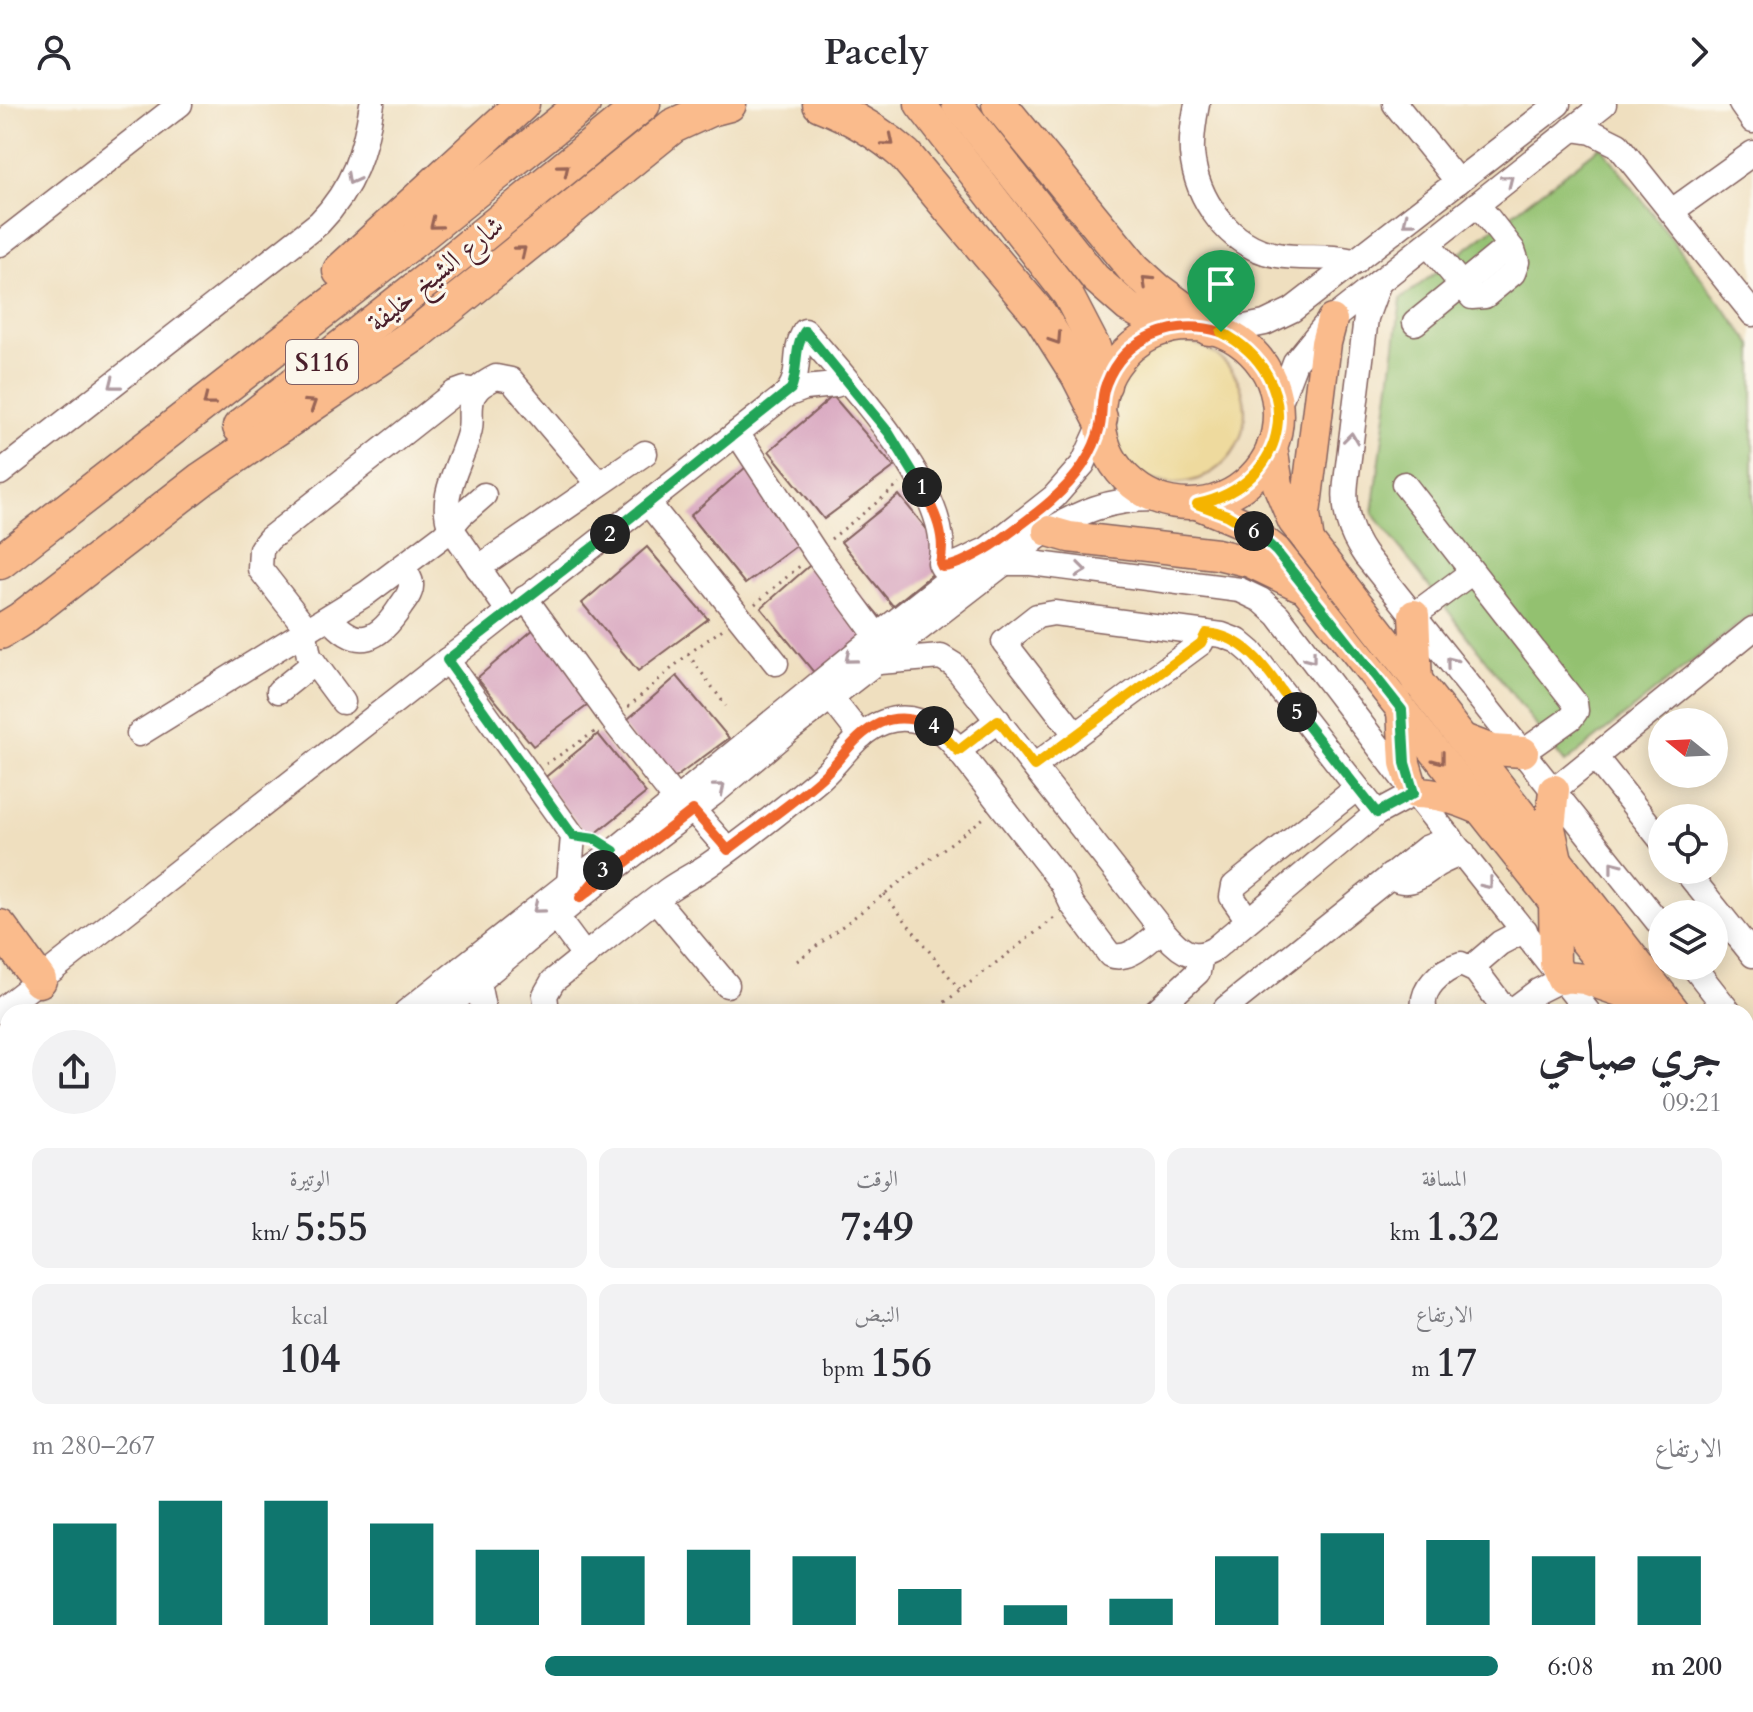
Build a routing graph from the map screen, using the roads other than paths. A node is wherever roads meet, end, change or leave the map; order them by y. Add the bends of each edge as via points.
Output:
1 (372, 104) edge
2 (522, 104) edge
3 (583, 104) edge
4 (643, 104) edge
5 (729, 104) edge
6 (820, 104) edge
7 (920, 104) edge
8 (957, 104) edge
9 (999, 104) edge
10 (1197, 104) edge
11 (1395, 104) edge
12 (1558, 104) edge
13 (1604, 104) edge
14 (1615, 104) edge
15 (1741, 104) edge
16 (180, 106) edge
17 (1753, 121) edge
18 (1572, 129) junction
19 (1618, 145) junction
20 (1753, 153) edge
21 (1458, 182) junction
22 (1477, 204) junction
23 (1672, 211) junction
24 (0, 244) edge
25 (1428, 244) junction
26 (1054, 253) junction
27 (1356, 262) junction
28 (1379, 282) junction
29 (1461, 286) junction
30 (1752, 309) edge
31 (1332, 320) junction
32 (1415, 323) dead end
33 (300, 329) junction
34 (1167, 329) junction
35 (1215, 330) junction
36 (847, 381) junction
37 (1106, 385) junction
38 (476, 391) junction
39 (784, 396) junction
40 (1278, 407) junction
41 (1100, 421) junction
42 (737, 433) junction
43 (1272, 446) junction
44 (645, 453) dead end
45 (0, 473) edge
46 (599, 484) junction
47 (1404, 484) dead end
48 (484, 495) dead end
49 (1158, 499) junction
50 (649, 504) junction
51 (1197, 504) junction
52 (451, 528) junction
53 (1048, 531) junction
54 (1309, 542) junction
55 (995, 557) junction
56 (0, 562) edge
57 (402, 567) junction
58 (478, 568) junction
59 (1472, 572) junction
60 (1307, 590) junction
61 (517, 605) junction
62 (1414, 615) junction
63 (329, 617) junction
64 (933, 618) junction
65 (0, 620) edge
66 (1753, 629) edge
67 (305, 631) junction
68 (0, 632) edge
69 (1206, 633) junction
70 (877, 636) junction
71 (941, 657) junction
72 (447, 660) junction
73 (879, 662) junction
74 (314, 663) junction
75 (776, 663) dead end
76 (1417, 682) junction
77 (279, 691) dead end
78 (831, 698) junction
79 (343, 702) dead end
80 (1402, 710) junction
81 (998, 720) junction
82 (139, 734) dead end
83 (1076, 735) junction
84 (861, 736) junction
85 (1463, 739) junction
86 (958, 751) junction
87 (1523, 752) junction
88 (1595, 757) junction
89 (1034, 766) junction
90 (1357, 788) junction
91 (1554, 790) junction
92 (1414, 793) junction
93 (684, 804) junction
94 (1479, 809) junction
95 (1377, 813) junction
96 (1648, 823) edge
97 (573, 836) junction
98 (1457, 845) junction
99 (728, 850) junction
100 (614, 851) junction
101 (1558, 865) junction
102 (1696, 884) edge
103 (574, 891) junction
104 (656, 900) junction
105 (1554, 902) junction
106 (1648, 909) edge
107 (556, 917) junction
108 (1248, 920) junction
109 (0, 927) edge
110 (1162, 930) junction
111 (1525, 930) junction
112 (1201, 955) junction
113 (1753, 955) edge
114 (585, 956) junction
115 (1472, 967) junction
116 (1562, 979) junction
117 (39, 980) junction
118 (1704, 980) edge
119 (727, 985) dead end
120 (460, 997) edge
121 (1634, 1003) edge
122 (9, 1004) edge
123 (417, 1004) edge
124 (544, 1004) edge
125 (1164, 1004) edge
126 (1231, 1004) edge
127 (1424, 1004) edge
128 (1502, 1004) edge
129 (1519, 1004) edge
130 (1582, 1004) edge
131 (1669, 1004) edge
132 (1723, 1004) edge

1 -> 45 street via 359,165 325,216
2 - 33 highway via 338,273 309,307
3 -> 33 highway, شارع الشيخ خليفة / S116
65 -> 4 highway, شارع الشيخ خليفة / S116
68 -> 5 highway via 202,479 420,331 673,126
6 -> 41 highway via 856,118 905,155 1040,315
7 - 26 main road
8 - 26 main road
35 -> 9 highway via 1134,269
10 - 27 street via 1194,166 1225,226 1266,253
11 - 21 street
12 - 21 street
13 - 18 street
14 - 19 street
15 - 17 street
16 - 24 street
18 - 19 street
22 -> 18 street
19 - 23 street
20 - 23 street
21 -> 27 street
22 - 25 street
22 - 29 street via 1509,246
23 - 30 street
25 - 28 street
25 - 29 street
26 - 34 main road
26 - 37 main road
27 - 35 street via 1279,317 1251,327
28 - 31 street
62 -> 28 street via 1357,543 1345,507 1366,318
29 - 32 street
31 - 40 street via 1295,362
31 - 54 main road via 1305,514
33 -> 56 highway, شارع الشيخ خليفة / S116
34 - 35 main road
34 - 37 main road via 1129,349
35 - 40 main road via 1254,354 1266,370
36 - 39 street
36 - 39 street via 805,331 798,345 795,381
36 - 55 street via 919,481 942,537 942,567
37 - 41 main road
38 - 46 street via 496,377 511,380
38 - 52 street via 469,435 446,500
38 - 67 street via 454,393 264,544 260,569
39 - 42 street
40 - 43 main road
41 - 49 main road via 1109,452 1125,477
41 - 55 street via 1070,482
42 - 50 street
42 - 70 street
43 - 51 main road via 1263,464 1235,492
43 - 54 main road via 1281,498
44 - 46 street
46 - 58 street
47 - 59 street
48 - 52 street
49 - 51 main road
49 - 53 street via 1118,501 1083,511
50 - 61 street
50 - 75 street
51 - 60 main road via 1253,530
52 - 57 street
52 - 58 street
53 - 55 street
53 - 60 main road via 1225,555
54 - 76 main road
55 - 64 street via 949,609
55 - 70 street
55 -> 92 street via 1251,594 1278,615
57 - 63 street
57 - 63 street via 411,581 410,591 381,631 352,638
58 - 61 street
59 - 62 street
59 - 87 street via 1576,707 1571,718
60 - 80 main road
61 - 72 street
61 - 93 street
62 - 76 main road
87 -> 62 street
63 - 67 street
64 - 71 street
64 - 73 street
66 - 88 street
67 - 74 street
67 - 82 street
69 - 83 street via 1201,643
69 - 83 street via 1043,614 1004,642
69 - 90 street via 1230,637 1251,652
70 -> 93 street
71 - 73 street
71 - 81 street via 954,665
72 - 97 street
72 - 117 street
73 - 78 street
74 - 77 street
74 - 79 street
76 - 85 main road
78 - 84 street
93 -> 78 street
80 - 92 main road via 1405,763
80 -> 94 main road
81 - 86 street
81 - 89 street
83 - 89 street
84 - 86 street via 890,720 912,719 933,726
84 - 99 street via 819,779
85 - 87 main road via 1492,750
85 - 101 main road
86 - 110 street via 1062,883 1104,950 1116,957 1130,954
87 - 91 street
88 - 91 street
88 - 96 street
89 - 110 street
90 - 95 street
90 - 108 street via 1234,886 1232,897
91 - 101 main road via 1550,828
106 -> 91 street
92 - 94 main road via 1456,799
92 - 95 street
92 - 98 street
93 - 99 street
93 - 100 street
93 - 103 street
94 - 105 main road
95 - 108 street
97 - 100 street via 595,839
97 - 103 street
98 -> 111 street
98 - 126 street via 1426,848
99 - 104 street
100 - 103 street
101 - 131 main road
102 - 113 street
103 - 107 street
103 -> 123 street
104 - 114 street
104 - 119 street
105 - 116 main road via 1555,964
105 - 121 main road
107 - 114 street
107 - 120 street
108 - 112 street
109 - 117 highway
110 - 112 street via 1181,950
111 - 115 street
111 - 116 street
112 - 125 street via 1198,972
114 - 124 street via 548,988
115 - 127 street via 1456,966 1428,987
115 - 128 street
116 - 121 main road via 1585,979
116 - 129 street
116 - 130 street
117 - 122 street
118 - 132 street

